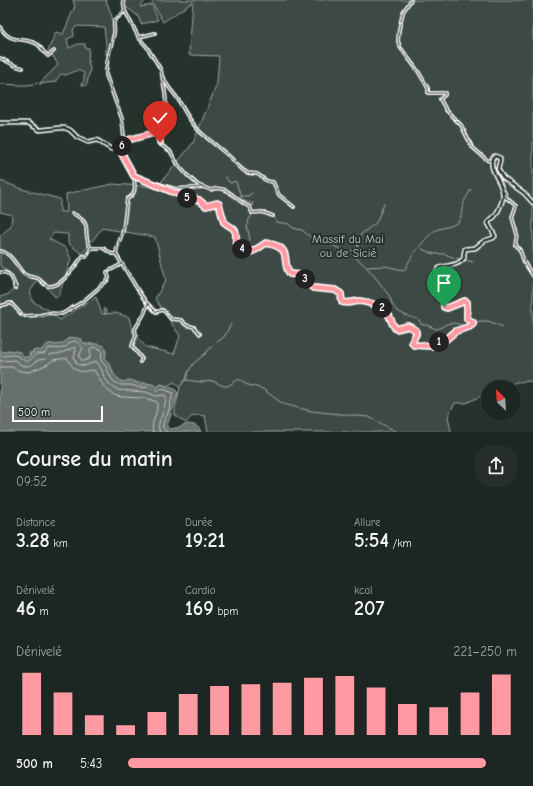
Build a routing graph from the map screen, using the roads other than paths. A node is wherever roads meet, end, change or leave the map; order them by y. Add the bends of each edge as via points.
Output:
1 (123, 0) edge
2 (410, 0) edge
3 (125, 11) junction
4 (0, 27) edge
5 (154, 33) dead end
6 (138, 37) junction
7 (54, 51) dead end
8 (0, 58) edge
9 (23, 68) dead end
10 (163, 76) junction
11 (0, 123) edge
12 (158, 132) junction
13 (124, 141) junction
14 (121, 149) junction
15 (492, 161) junction
16 (134, 176) junction
17 (153, 183) junction
18 (203, 187) junction
19 (503, 189) junction
20 (503, 197) junction
21 (507, 199) junction
22 (533, 203) edge
23 (294, 207) dead end
24 (72, 213) dead end
25 (274, 216) dead end
26 (91, 248) junction
27 (0, 251) edge
28 (116, 254) junction
29 (122, 263) junction
30 (0, 272) edge
31 (533, 276) edge
32 (14, 285) dead end
33 (148, 304) junction
34 (0, 306) edge
35 (200, 334) dead end
36 (140, 362) dead end

1 - 3 street
2 - 15 street via 403,12 399,44 418,71 428,88 428,93 445,93 440,99 445,109 461,125 472,147 487,160
3 - 6 street
3 - 13 street via 115,18 115,31 106,62 106,75 122,119
4 - 7 street via 9,37 37,44 48,56
5 - 6 street
6 - 10 street via 154,57
8 - 9 street
10 - 12 street via 167,115
10 - 23 street via 166,85 199,131 241,169 249,174 256,174 267,182 273,182 281,198
11 - 14 street via 28,123 40,130 65,128 88,142 97,140 110,149
12 - 13 street
12 - 18 street via 161,144 170,151 190,177
13 - 14 street
14 - 16 street
15 - 19 street
15 - 22 street via 494,156 499,157 500,174
16 - 17 street
16 - 28 street via 135,191 128,199
17 - 18 street via 176,189
17 - 20 street via 199,200 206,206 219,203 224,222 235,229 236,242 244,253 259,249 265,243 277,246 285,254 290,274 300,275 313,288 338,291 342,302 358,301 381,308 388,313 396,329 408,326 416,330 412,344 429,347 473,324 467,319 467,302 444,307 441,284 434,275 439,268 463,261 465,249 475,248 495,236 488,221 496,214
18 - 25 street via 211,190 223,189 250,207 252,213 262,212
19 - 20 street
19 - 21 street
20 - 21 street
21 - 31 street via 516,206 512,218 517,234 515,245
24 - 26 street via 86,223
26 - 27 street via 67,277 54,286 44,285 37,278 27,276 13,260
26 - 28 street via 102,248
28 - 29 street
29 - 33 street
29 - 34 street via 108,271 108,280 82,302 62,314 25,316 11,303
30 - 32 street via 12,276
33 - 35 street via 156,312 163,310 171,319 181,320
33 - 36 street via 134,329 136,335 132,346 142,359

